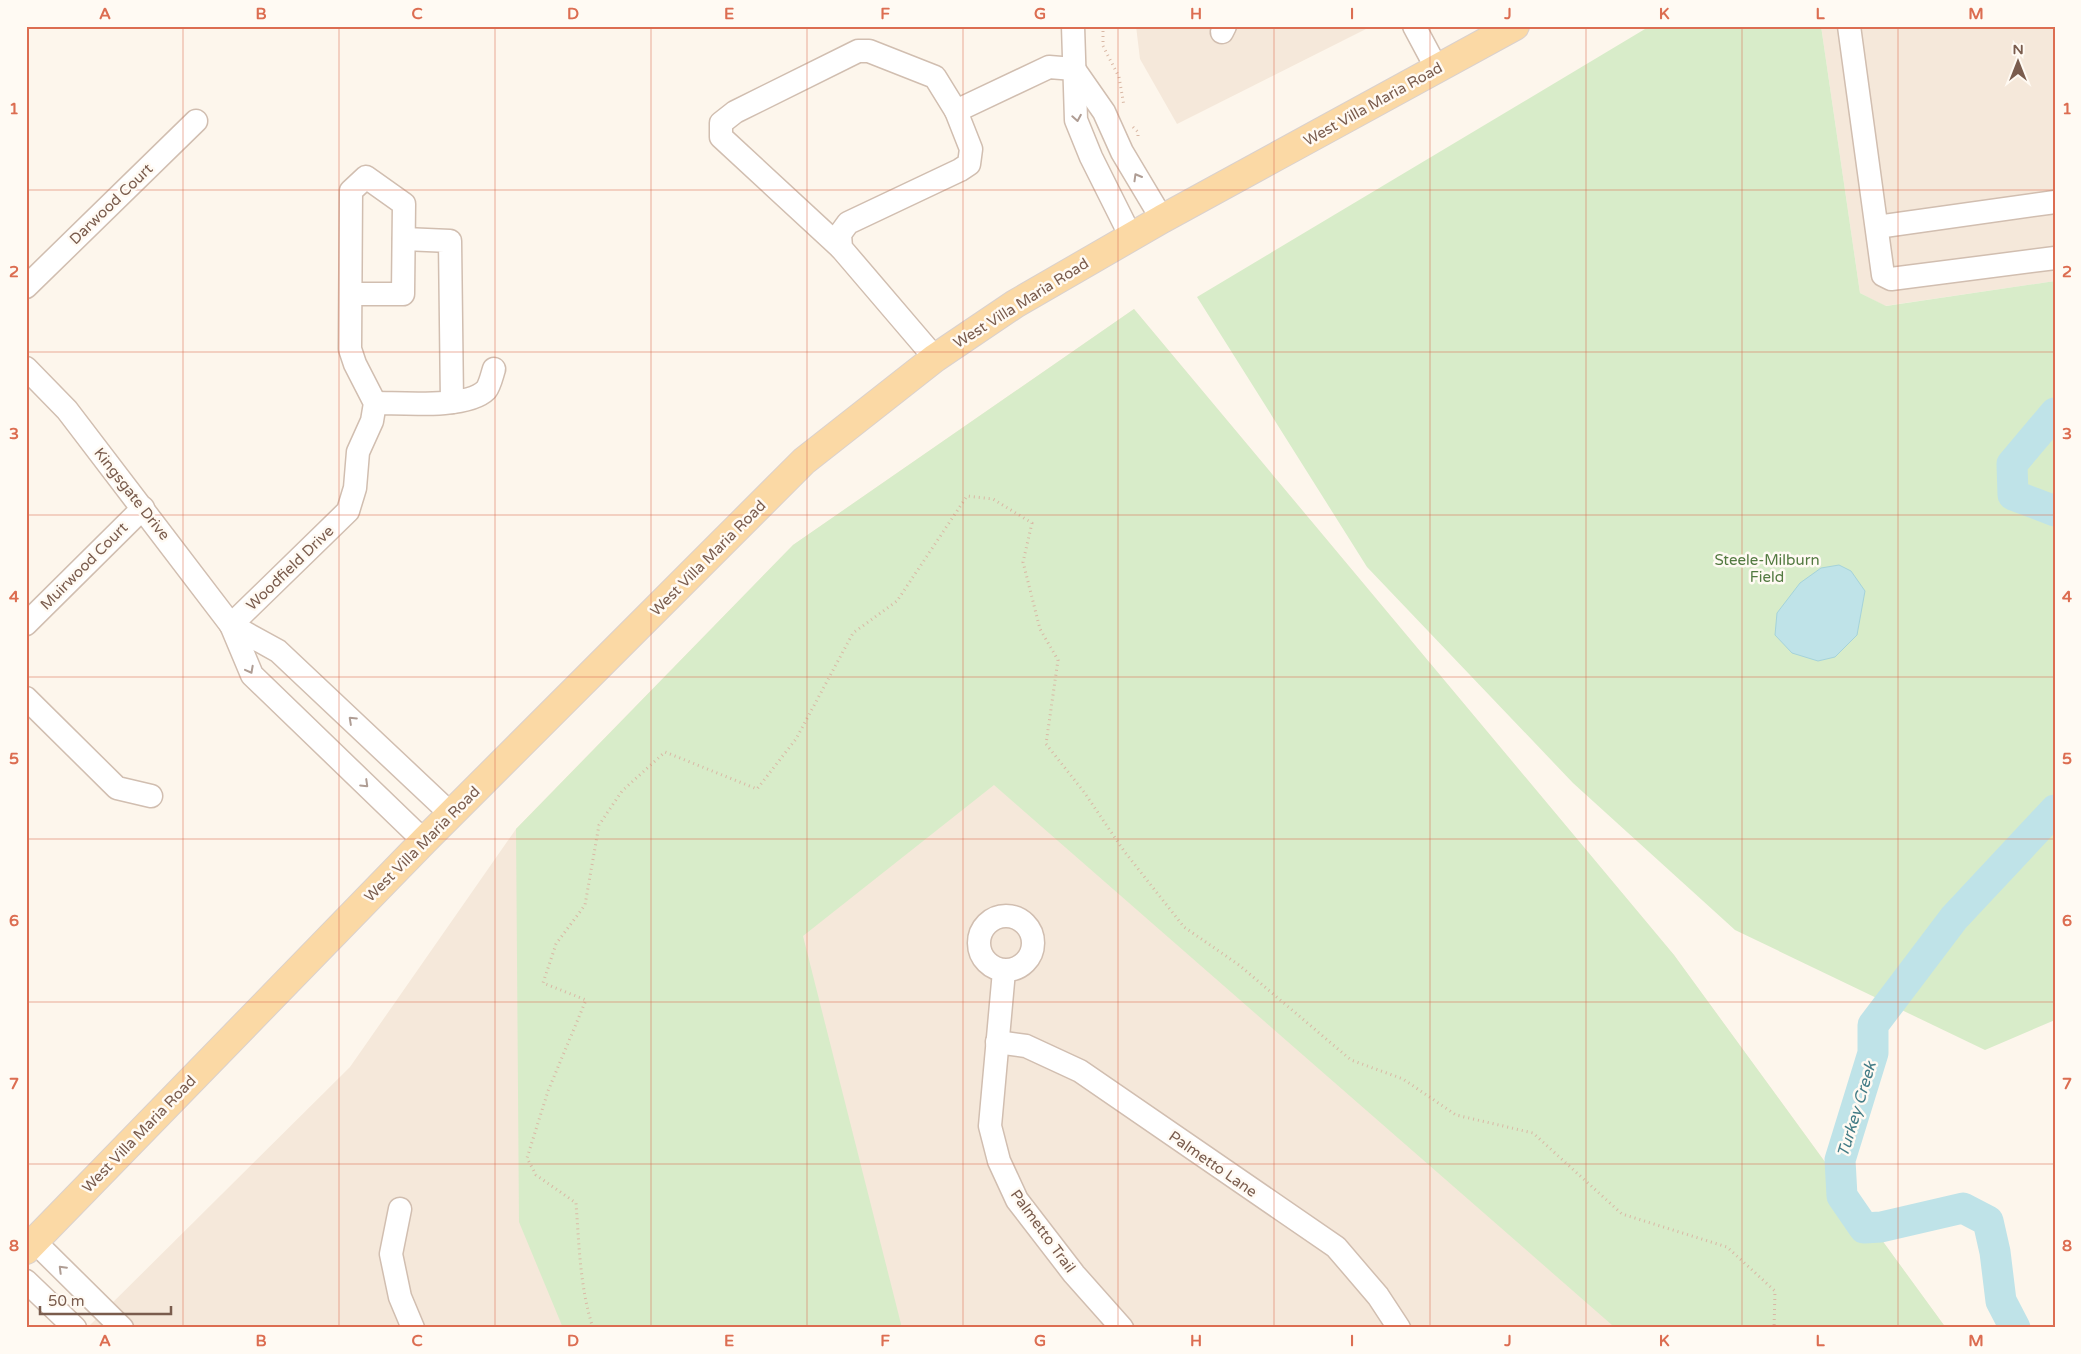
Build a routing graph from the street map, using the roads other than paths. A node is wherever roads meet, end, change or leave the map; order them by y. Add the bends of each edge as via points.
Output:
1 (1072, 26) edge
2 (1414, 26) edge
3 (1515, 26) edge
4 (1849, 26) edge
5 (1074, 69) junction
6 (1437, 70) junction
7 (956, 111) junction
8 (196, 121) dead end
9 (2055, 202) edge
10 (1162, 220) junction
11 (1877, 227) junction
12 (1131, 237) junction
13 (404, 239) junction
14 (841, 248) junction
15 (2055, 258) edge
16 (26, 287) edge
17 (351, 294) junction
18 (935, 358) junction
19 (26, 368) edge
20 (494, 369) dead end
21 (452, 402) junction
22 (375, 403) junction
23 (143, 508) junction
24 (26, 624) edge
25 (231, 625) junction
26 (26, 698) edge
27 (151, 796) dead end
28 (452, 814) junction
29 (424, 841) junction
30 (1004, 971) dead end
31 (997, 1042) junction
32 (400, 1210) dead end
33 (30, 1246) edge
34 (26, 1281) edge
35 (75, 1328) edge
36 (122, 1328) edge
37 (413, 1328) edge
38 (1122, 1328) edge
39 (1399, 1328) edge

1 - 5 street
2 - 6 street
3 - 6 main road, West Villa Maria Road
4 - 11 street
5 - 7 street via 1048,68
10 -> 5 street via 1122,152 1104,112
5 -> 12 street via 1076,120
6 - 10 main road, West Villa Maria Road
7 - 14 street via 971,149 969,164 848,223 840,234
7 - 14 street via 935,77 869,51 858,51 735,112 721,123 721,137
8 - 16 street, Darwood Court
9 - 11 street
10 - 12 main road, West Villa Maria Road
11 - 15 street via 1883,275 1891,279
12 - 18 main road, West Villa Maria Road via 1015,304
13 - 17 street via 402,294
13 - 17 street via 404,204 366,177 351,191
13 - 21 street via 450,241
14 - 18 street
17 - 22 street via 350,349
18 - 28 main road, West Villa Maria Road via 804,461
19 - 23 street, Kingsgate Drive via 67,410
20 - 21 street via 487,389 477,398
21 - 22 street
22 - 25 street, Woodfield Drive via 372,421 358,452 355,488 348,511
23 - 24 street, Muirwood Court
23 - 25 street, Kingsgate Drive
28 -> 25 street, Kingsgate Drive via 278,651
25 -> 29 street, Kingsgate Drive via 252,675
26 - 27 street via 117,788
28 - 29 main road, West Villa Maria Road
29 - 33 main road, West Villa Maria Road
30 - 31 street, Palmetto Trail
31 - 38 street, Palmetto Trail via 990,1126 999,1161 1017,1200 1074,1274
31 - 39 street, Palmetto Lane via 1026,1046 1080,1071 1336,1247 1378,1296
32 - 37 street via 391,1254 400,1297
36 -> 33 street
34 - 35 street

